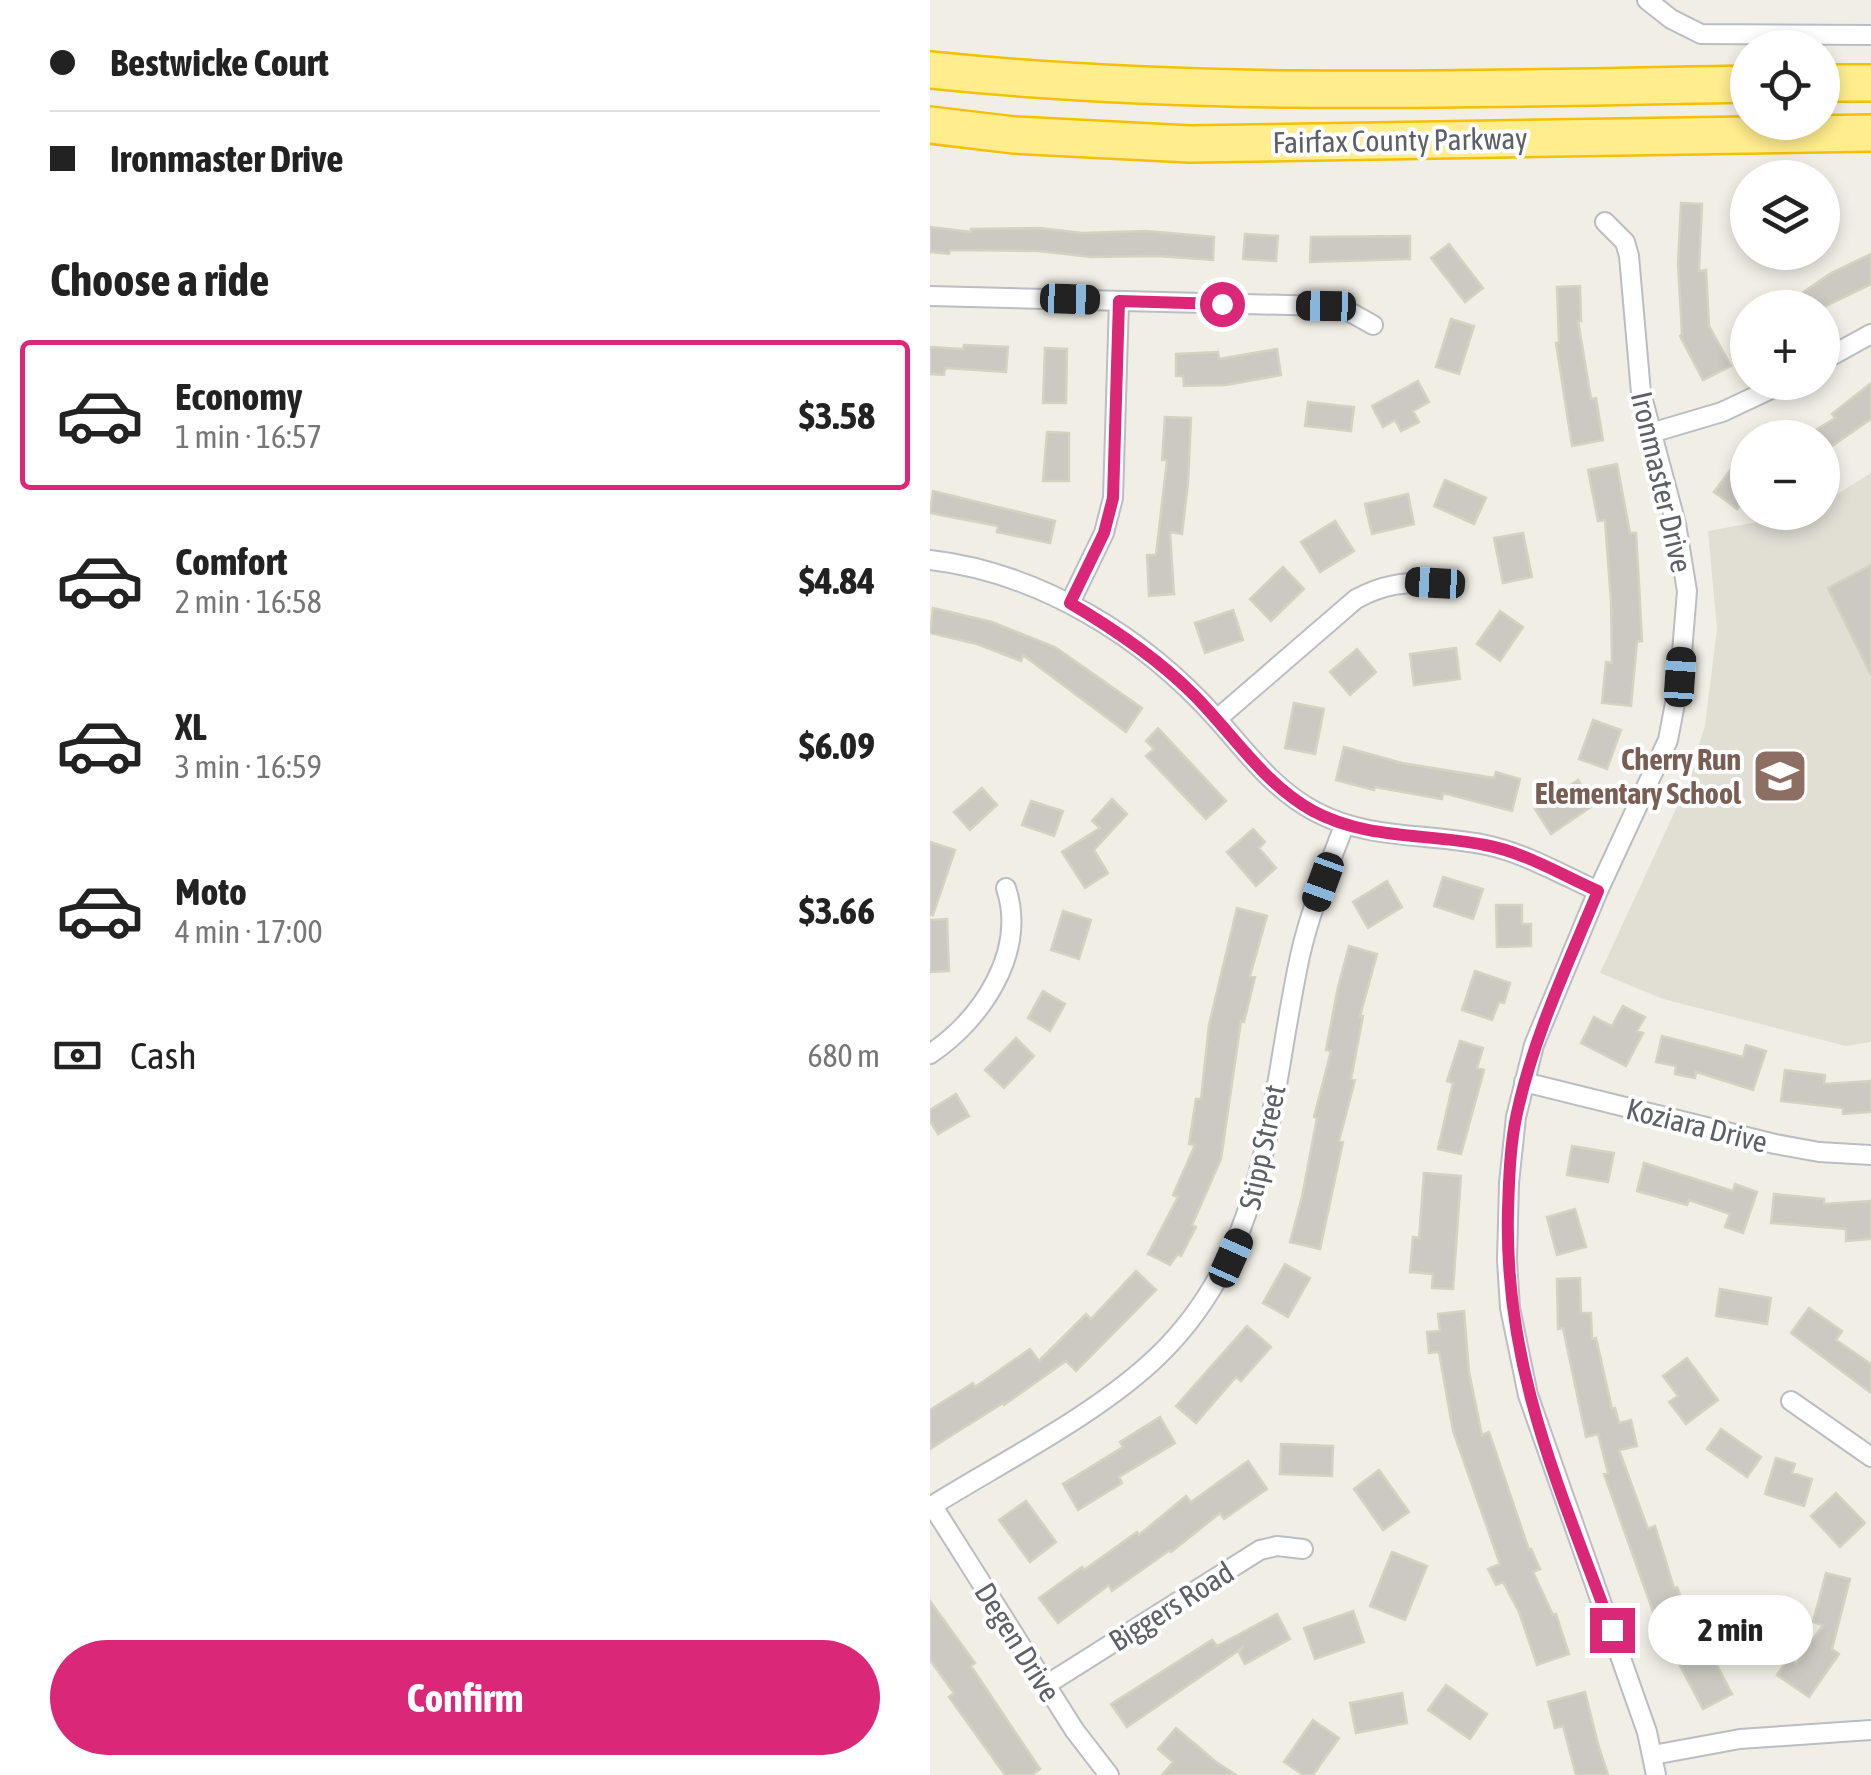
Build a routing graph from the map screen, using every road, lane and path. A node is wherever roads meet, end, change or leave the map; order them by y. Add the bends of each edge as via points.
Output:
1 (1647, 0) edge
2 (1871, 36) edge
3 (930, 70) edge
4 (1840, 83) edge
5 (1871, 83) edge
6 (1730, 84) edge
7 (930, 125) edge
8 (1871, 133) edge
9 (1606, 222) dead end
10 (930, 296) edge
11 (1119, 301) junction
12 (1373, 325) dead end
13 (1871, 334) edge
14 (1840, 351) edge
15 (1748, 400) edge
16 (1651, 433) junction
17 (930, 560) edge
18 (1435, 583) dead end
19 (1070, 603) junction
20 (1217, 719) junction
21 (1344, 826) junction
22 (1006, 888) dead end
23 (1598, 891) junction
24 (930, 1054) edge
25 (1524, 1082) junction
26 (1871, 1155) edge
27 (1791, 1401) dead end
28 (1871, 1458) edge
29 (931, 1506) edge
30 (1303, 1549) dead end
31 (1046, 1685) junction
32 (1871, 1730) edge
33 (1653, 1755) junction
34 (1109, 1775) edge
35 (1656, 1775) edge

1 - 2 street via 1701,34
3 - 6 highway, Fairfax County Parkway via 1267,90
4 - 5 highway
7 - 8 highway, Fairfax County Parkway via 1190,144
9 - 16 street, Ironmaster Drive via 1629,256 1637,364
10 - 11 street
11 - 12 street via 1326,306
11 - 19 street via 1113,498
13 - 14 street
15 - 16 street
16 - 23 street, Ironmaster Drive via 1686,591 1680,677 1668,740
17 - 19 street
18 - 20 street via 1399,581 1356,599
19 - 20 street via 1148,655
20 - 21 street via 1272,782
21 - 23 street via 1490,846
21 - 29 street, Stipp Street via 1301,952 1256,1192 1219,1279 1182,1330 1134,1378
22 - 24 street via 1011,942 1003,965 976,1012
23 - 25 street, Ironmaster Drive
25 - 26 street, Koziara Drive via 1775,1144
25 - 33 street, Ironmaster Drive via 1508,1183 1506,1260 1517,1352
27 - 28 street
29 - 31 street, Degen Drive
30 - 31 street, Biggers Road via 1260,1550
31 - 34 street, Degen Drive
32 - 33 street via 1740,1739
33 - 35 street, Ironmaster Drive

